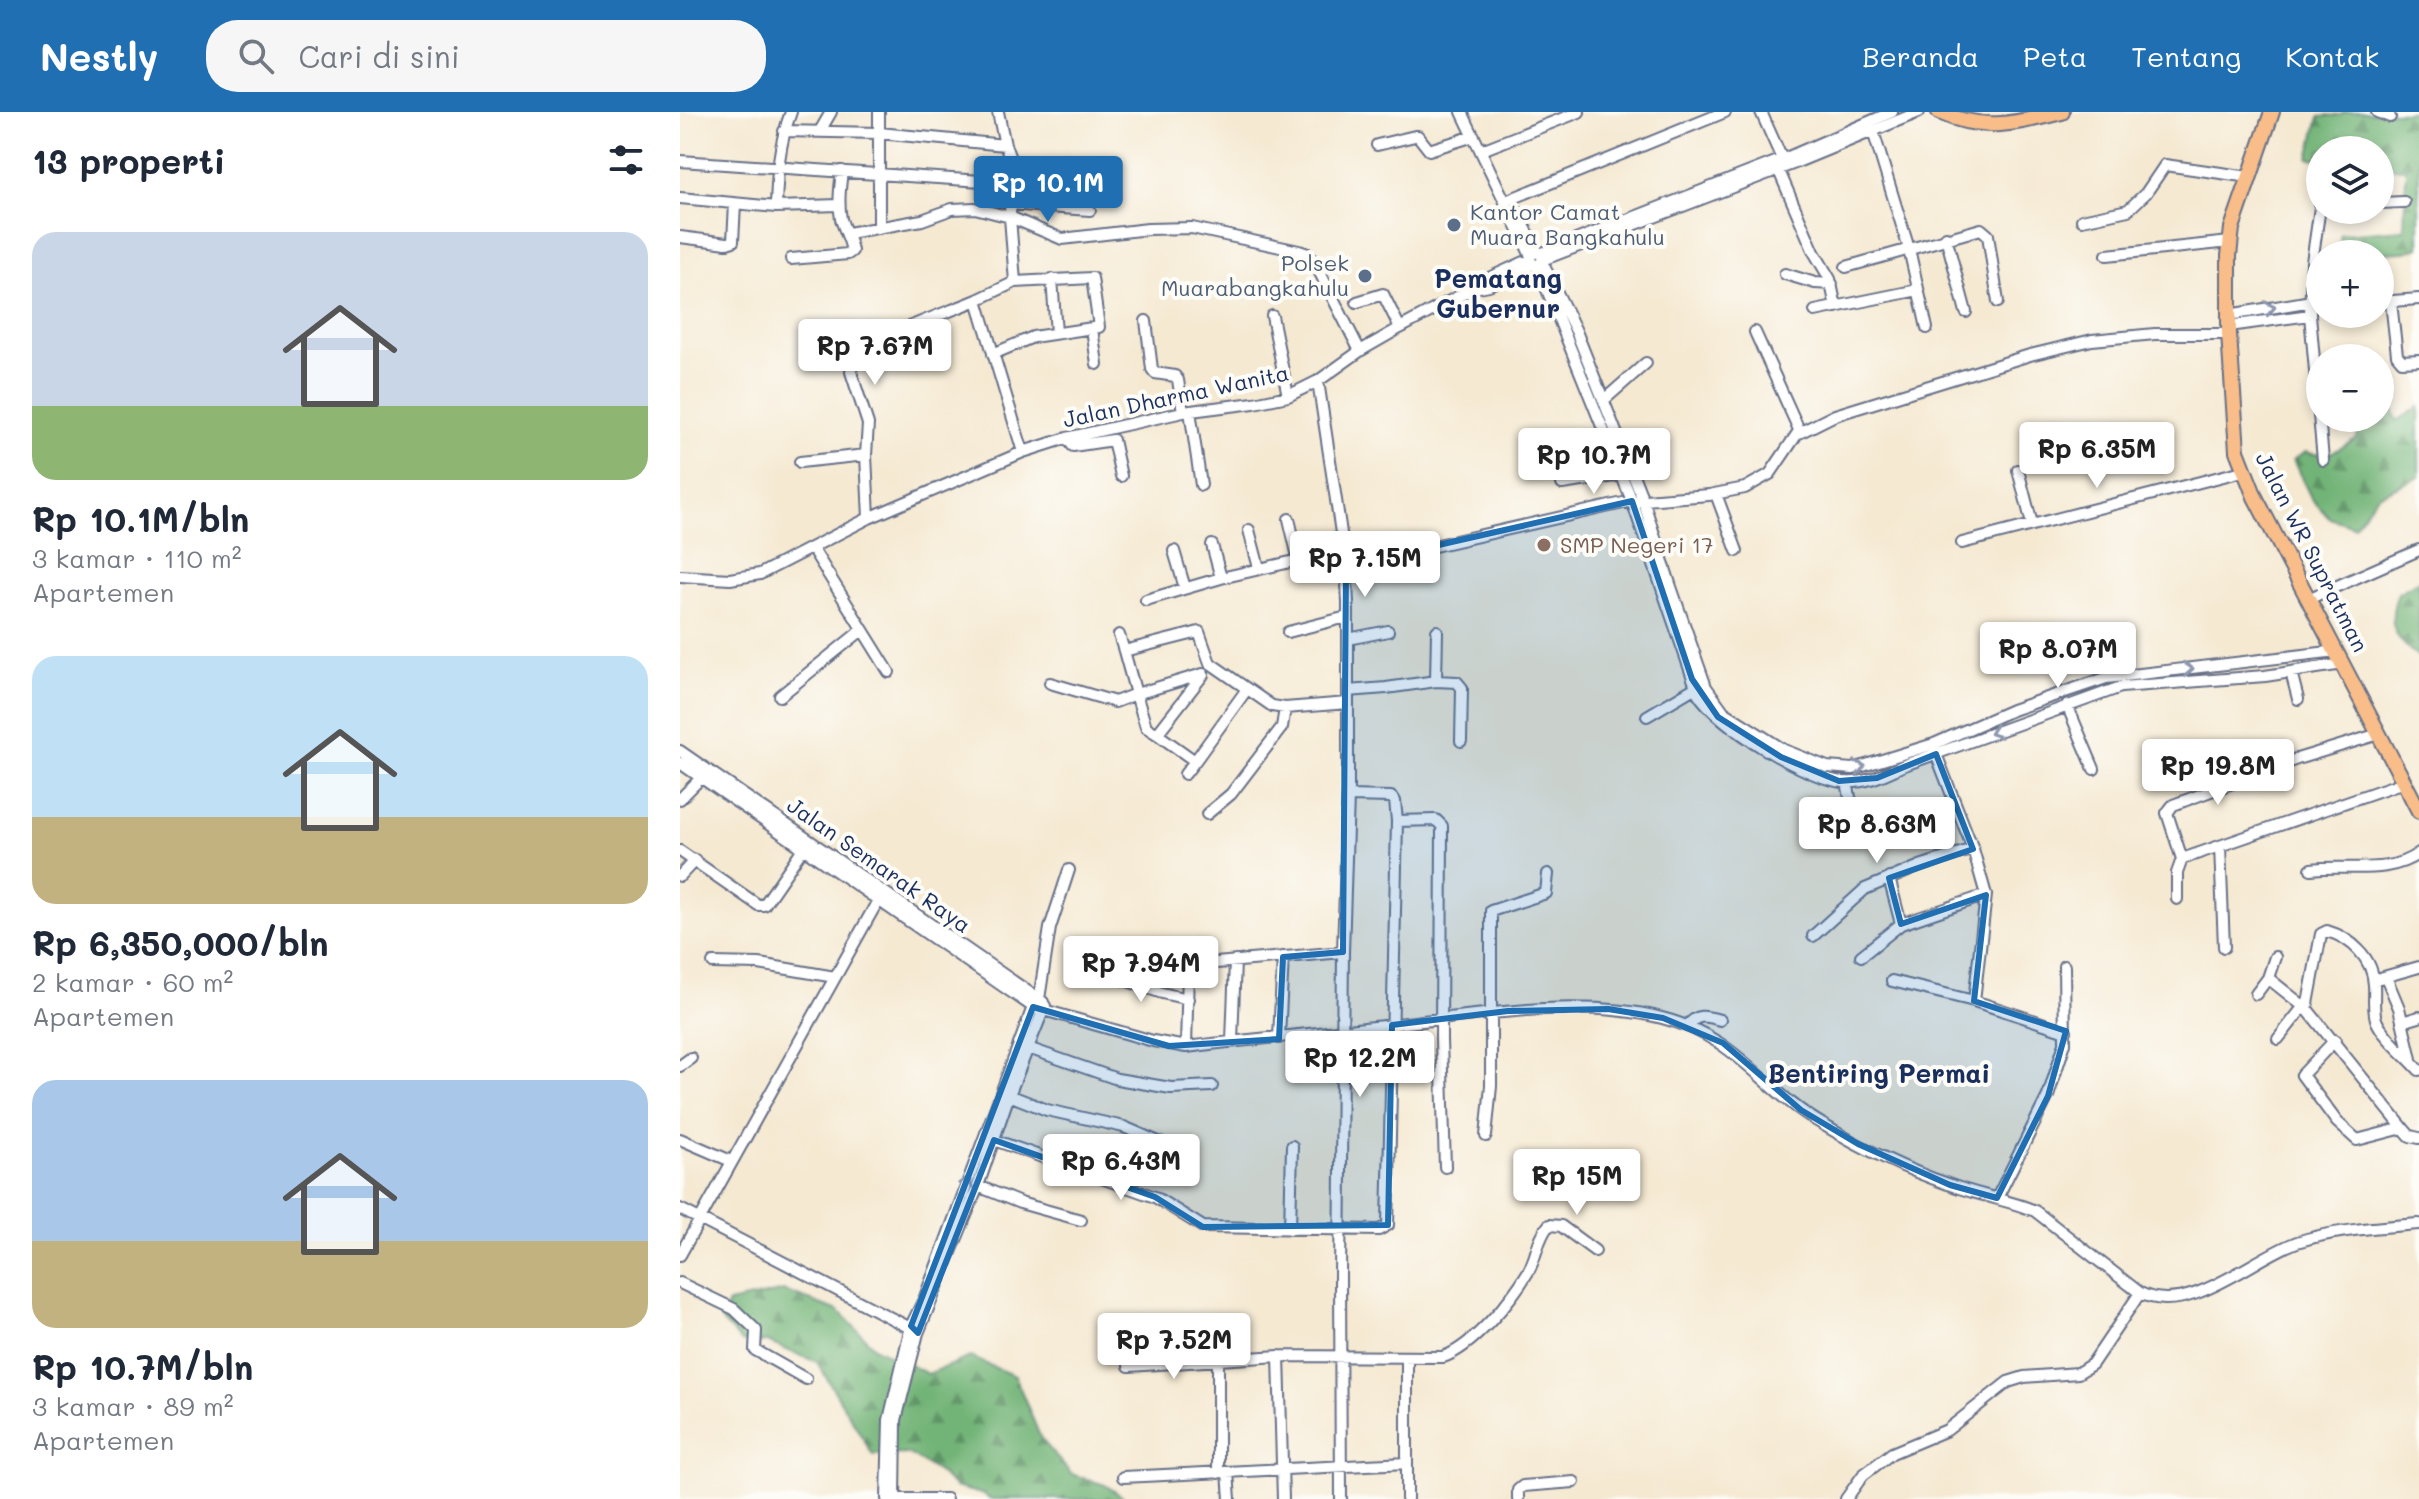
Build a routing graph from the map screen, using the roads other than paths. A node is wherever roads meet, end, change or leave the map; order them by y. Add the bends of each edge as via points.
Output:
1 (791, 112) edge
2 (831, 112) edge
3 (879, 112) edge
4 (998, 112) edge
5 (1462, 112) edge
6 (1470, 112) edge
7 (1579, 112) edge
8 (1725, 112) edge
9 (1761, 112) edge
10 (1892, 112) edge
11 (1919, 112) edge
12 (1939, 112) edge
13 (2062, 112) edge
14 (2272, 112) edge
15 (2377, 112) edge
16 (2390, 117) dead end
17 (2012, 118) edge
18 (784, 131) junction
19 (820, 131) junction
20 (1873, 131) junction
21 (879, 133) junction
22 (1474, 136) junction
23 (1005, 145) junction
24 (1377, 145) dead end
25 (1487, 148) junction
26 (680, 161) edge
27 (1778, 163) junction
28 (778, 169) junction
29 (842, 171) junction
30 (878, 174) junction
31 (2249, 177) junction
32 (1012, 183) junction
33 (1050, 193) dead end
34 (680, 198) edge
35 (1511, 199) junction
36 (2394, 202) edge
37 (2404, 202) dead end
38 (735, 204) junction
39 (1011, 204) junction
40 (839, 205) junction
41 (776, 207) junction
42 (1048, 207) junction
43 (1090, 210) dead end
44 (1010, 217) junction
45 (2082, 220) dead end
46 (879, 228) junction
47 (848, 233) junction
48 (680, 237) edge
49 (1946, 237) junction
50 (2230, 242) junction
51 (1909, 249) junction
52 (2107, 255) dead end
53 (791, 259) dead end
54 (1537, 259) junction
55 (1846, 267) dead end
56 (1785, 274) dead end
57 (1052, 279) junction
58 (1015, 282) junction
59 (1832, 284) junction
60 (1918, 290) junction
61 (2419, 299) edge
62 (977, 300) junction
63 (2394, 301) edge
64 (1357, 302) dead end
65 (1998, 302) dead end
66 (1836, 307) junction
67 (2306, 308) edge
68 (1815, 311) dead end
69 (1966, 312) dead end
70 (1272, 316) dead end
71 (1146, 321) dead end
72 (2229, 325) junction
73 (1400, 328) junction
74 (1927, 328) dead end
75 (2314, 328) edge
76 (2391, 328) edge
77 (1092, 329) junction
78 (1755, 332) dead end
79 (1056, 333) junction
80 (1360, 351) junction
81 (993, 354) junction
82 (2419, 360) edge
83 (1646, 363) dead end
84 (1097, 364) dead end
85 (1318, 381) junction
86 (1288, 396) junction
87 (1604, 400) junction
88 (1187, 412) junction
89 (1800, 432) junction
90 (1067, 438) junction
91 (1023, 452) junction
92 (866, 455) junction
93 (2323, 460) dead end
94 (800, 462) dead end
95 (2018, 470) dead end
96 (2243, 471) junction
97 (1622, 475) junction
98 (1121, 476) dead end
99 (1562, 484) dead end
100 (1201, 485) dead end
101 (1716, 494) junction
102 (1638, 500) junction
103 (869, 518) junction
104 (1289, 519) dead end
105 (2032, 524) junction
106 (1249, 530) dead end
107 (1341, 542) junction
108 (1962, 543) dead end
109 (1212, 545) dead end
110 (812, 548) junction
111 (2419, 550) edge
112 (1174, 551) dead end
113 (1737, 551) dead end
114 (1298, 555) junction
115 (1346, 566) junction
116 (1259, 568) junction
117 (1302, 574) dead end
118 (680, 576) edge
119 (1221, 578) junction
120 (1185, 588) junction
121 (2308, 599) junction
122 (1146, 600) dead end
123 (1347, 617) junction
124 (862, 630) junction
125 (1388, 631) dead end
126 (1437, 631) dead end
127 (1288, 632) dead end
128 (1119, 635) dead end
129 (1348, 639) junction
130 (1124, 651) junction
131 (2340, 657) junction
132 (1210, 663) junction
133 (889, 672) dead end
134 (2291, 672) junction
135 (1203, 674) junction
136 (1436, 681) junction
137 (1050, 683) dead end
138 (1696, 687) junction
139 (1247, 689) junction
140 (1136, 694) junction
141 (780, 696) dead end
142 (1348, 697) junction
143 (2298, 699) dead end
144 (2067, 705) junction
145 (1285, 708) junction
146 (2012, 710) junction
147 (1647, 716) dead end
148 (2018, 724) junction
149 (1157, 734) junction
150 (2379, 734) junction
151 (1461, 741) dead end
152 (680, 751) edge
153 (1936, 754) junction
154 (1195, 761) junction
155 (680, 763) edge
156 (2094, 769) dead end
157 (1827, 773) junction
158 (704, 774) junction
159 (1185, 774) dead end
160 (1847, 782) junction
161 (2404, 782) junction
162 (1348, 796) junction
163 (680, 799) edge
164 (2419, 811) edge
165 (1207, 814) dead end
166 (1397, 821) junction
167 (1859, 842) dead end
168 (2220, 846) junction
169 (804, 847) junction
170 (1973, 849) junction
171 (680, 851) edge
172 (2419, 853) edge
173 (2182, 859) junction
174 (695, 860) junction
175 (2311, 869) dead end
176 (1069, 870) dead end
177 (1548, 874) dead end
178 (680, 876) edge
179 (1889, 878) junction
180 (1986, 895) junction
181 (881, 896) junction
182 (2177, 899) dead end
183 (1901, 924) junction
184 (1813, 936) dead end
185 (2224, 947) dead end
186 (1343, 952) junction
187 (1861, 956) dead end
188 (1283, 957) junction
189 (2275, 957) dead end
190 (1235, 961) junction
191 (713, 963) dead end
192 (2064, 966) dead end
193 (2419, 967) edge
194 (1104, 973) dead end
195 (835, 977) junction
196 (2386, 977) junction
197 (2268, 978) junction
198 (2374, 979) junction
199 (1892, 981) dead end
200 (2256, 994) dead end
201 (1188, 999) junction
202 (1974, 1001) junction
203 (1043, 1007) junction
204 (2306, 1007) junction
205 (1490, 1013) junction
206 (2419, 1017) edge
207 (1442, 1019) junction
208 (1720, 1020) dead end
209 (2402, 1022) junction
210 (1392, 1025) junction
211 (1687, 1026) junction
212 (1344, 1031) junction
213 (2066, 1031) junction
214 (1279, 1038) junction
215 (2278, 1039) dead end
216 (2335, 1040) junction
217 (1232, 1041) junction
218 (1186, 1047) junction
219 (1028, 1048) junction
220 (691, 1058) dead end
221 (680, 1066) edge
222 (2417, 1067) edge
223 (1212, 1086) dead end
224 (1009, 1095) junction
225 (2403, 1128) junction
226 (1486, 1136) dead end
227 (2419, 1138) edge
228 (680, 1139) edge
229 (994, 1140) junction
230 (1292, 1146) dead end
231 (1170, 1147) dead end
232 (731, 1161) junction
233 (1445, 1167) dead end
234 (978, 1186) junction
235 (1997, 1198) junction
236 (680, 1209) edge
237 (701, 1219) junction
238 (1081, 1220) dead end
239 (2419, 1224) edge
240 (1341, 1228) junction
241 (1290, 1229) junction
242 (1595, 1251) dead end
243 (680, 1255) edge
244 (680, 1283) edge
245 (2140, 1293) junction
246 (915, 1329) junction
247 (1340, 1355) junction
248 (1279, 1356) junction
249 (1407, 1358) junction
250 (1218, 1361) junction
251 (1129, 1366) dead end
252 (806, 1379) dead end
253 (1407, 1463) junction
254 (1341, 1467) junction
255 (1281, 1469) junction
256 (1223, 1473) junction
257 (1123, 1477) dead end
258 (1574, 1482) dead end
259 (887, 1499) edge
260 (895, 1499) edge
261 (946, 1499) edge
262 (1230, 1499) edge
263 (1283, 1499) edge
264 (1341, 1499) edge
265 (1407, 1499) edge
266 (1518, 1499) edge
267 (1846, 1499) edge

1 - 18 street
2 - 19 street
3 - 21 street
4 - 23 street
5 - 22 street
6 - 25 street
7 - 25 street
8 - 35 street
9 - 27 street
10 - 27 street
11 - 20 street
12 - 17 highway via 1974,124
13 - 17 highway
14 - 31 highway, Jalan WR Supratman
15 - 16 street
18 - 19 street
18 - 28 street
19 - 21 street
20 - 27 street
20 - 51 street
21 - 23 street
21 - 30 street
22 - 24 street via 1433,150 1418,136
22 - 54 street
23 - 32 street
25 - 35 street
26 - 28 street
27 - 54 street, Jalan Dharma Wanita
27 - 59 street
28 - 29 street
28 - 41 street
29 - 30 street
29 - 40 street
30 - 32 street
30 - 46 street
31 - 45 street via 2165,165 2128,210
31 - 50 highway, Jalan WR Supratman
32 - 39 street
33 - 42 street
34 - 38 street
35 - 54 street
36 - 37 street
38 - 41 street
38 - 48 street via 733,241
39 - 42 street
39 - 44 street
40 - 41 street
40 - 47 street
42 - 43 street
44 - 46 street via 975,208 952,209
44 - 58 street
44 - 80 street via 1062,239 1192,228 1308,254
46 - 47 street
47 - 53 street via 848,254
49 - 51 street
49 - 65 street via 1977,229 1988,235
49 - 69 street
50 - 52 street
50 - 72 highway, Jalan WR Supratman
51 - 55 street
51 - 60 street
54 - 73 street, Jalan Dharma Wanita
54 - 87 street via 1558,291
54 - 97 street
56 - 59 street
57 - 58 street
57 - 77 street via 1092,278 1099,327
57 - 79 street
58 - 62 street
59 - 66 street
60 - 66 street
60 - 74 street
61 - 63 street
62 - 81 street
62 - 92 street via 907,328 852,364 868,424
64 - 73 street via 1383,294
66 - 68 street
67 - 72 street
70 - 86 street
71 - 88 street via 1152,369 1175,376
72 - 89 street via 2092,340 2030,355 1835,415
72 - 96 highway, Jalan WR Supratman via 2237,451
73 - 80 street, Jalan Dharma Wanita
75 - 93 street
76 - 82 street via 2402,361
77 - 79 street
77 - 84 street
78 - 89 street
79 - 81 street
80 - 85 street, Jalan Dharma Wanita
81 - 91 street
83 - 87 street
85 - 86 street, Jalan Dharma Wanita
85 - 107 street
86 - 88 street, Jalan Dharma Wanita
87 - 102 street
88 - 90 street, Jalan Dharma Wanita
88 - 100 street
89 - 101 street via 1760,482
90 - 91 street, Jalan Dharma Wanita
90 - 98 street via 1073,446 1113,440
91 - 103 street, Jalan Dharma Wanita
92 - 94 street
92 - 103 street
95 - 105 street
96 - 105 street
96 - 121 highway, Jalan WR Supratman
97 - 99 street
97 - 102 street
101 - 102 street
101 - 113 street
102 - 115 street
102 - 138 street
102 - 157 street via 1713,699 1758,735
103 - 110 street, Jalan Dharma Wanita
104 - 114 street
105 - 108 street
106 - 116 street
107 - 114 street
107 - 115 street
109 - 119 street
110 - 118 street, Jalan Dharma Wanita via 741,579
110 - 124 street
111 - 121 street
112 - 120 street
114 - 116 street
114 - 117 street
115 - 123 street
116 - 119 street
119 - 120 street
120 - 122 street
121 - 131 highway, Jalan WR Supratman
123 - 127 street
123 - 129 street
124 - 133 street
124 - 141 street
125 - 129 street
126 - 136 street
128 - 130 street
129 - 142 street
130 - 132 street via 1199,632
130 - 140 street
131 - 134 street
146 -> 131 street via 2115,676
131 - 150 highway, Jalan WR Supratman
132 - 135 street
132 - 139 street
134 - 143 street
134 - 144 street via 2121,687
135 - 140 street
135 - 149 street
136 - 142 street
136 - 151 street via 1461,686
137 - 140 street via 1115,702
138 - 147 street
138 - 157 street via 1708,708 1734,730 1781,757
139 - 145 street via 1272,706
139 - 154 street
140 - 149 street via 1146,727
142 - 145 street
142 - 162 street
144 - 148 street
144 - 156 street
145 - 165 street via 1282,727 1231,794
146 - 148 street
157 -> 146 street via 1889,760
148 -> 153 street
149 - 154 street
150 - 161 highway, Jalan WR Supratman
150 - 173 street via 2173,805 2167,813
152 - 158 street, Jalan Semarak Raya
153 - 160 street via 1877,778
153 - 170 street
154 - 159 street
155 - 158 street, Jalan Semarak Raya
157 - 160 street
158 - 163 street
158 - 169 street, Jalan Semarak Raya
158 - 181 street, Jalan Semarak Raya
160 - 167 street
161 - 164 highway, Jalan WR Supratman
161 - 168 street
162 - 166 street via 1394,798
162 - 186 street
166 - 207 street via 1436,820 1442,826
166 - 210 street
168 - 173 street
168 - 185 street
169 - 174 street via 764,905
169 - 181 street, Jalan Semarak Raya
170 - 179 street
170 - 180 street
171 - 174 street
172 - 175 street via 2388,866
173 - 182 street
174 - 178 street
176 - 203 street via 1050,928
177 - 205 street via 1546,893 1491,911
179 - 183 street
179 - 184 street via 1865,889
180 - 183 street
180 - 202 street
181 - 195 street
181 - 203 street, Jalan Semarak Raya
183 - 187 street
186 - 188 street
186 - 212 street
188 - 190 street
188 - 214 street
189 - 197 street
190 - 201 street via 1190,967
190 - 217 street
191 - 195 street via 759,964
192 - 213 street
193 - 196 street
194 - 201 street
195 - 232 street
196 - 198 street
196 - 209 street
197 - 200 street
197 - 204 street
198 - 204 street via 2355,944 2327,931 2320,937
198 - 222 street via 2376,1021
199 - 202 street
201 - 218 street
202 - 213 street
203 - 218 street, Jalan Semarak Raya
203 - 219 street
246 -> 203 street
204 - 215 street
204 - 216 street
205 - 207 street, Jalan Semarak Raya
205 - 211 street, Jalan Semarak Raya via 1602,1010
205 - 226 street
206 - 209 street
207 - 210 street, Jalan Semarak Raya
207 - 233 street
208 - 211 street via 1695,1017
209 - 222 street
210 - 212 street, Jalan Semarak Raya
210 - 240 street via 1388,1225 1379,1230
211 - 235 street, Jalan Semarak Raya via 1723,1043 1819,1123 1915,1171
212 - 214 street, Jalan Semarak Raya
212 - 240 street
213 - 235 street via 2048,1096
214 - 217 street, Jalan Semarak Raya
216 - 225 street
216 - 225 street via 2302,1075 2337,1122 2357,1140
217 - 218 street, Jalan Semarak Raya
219 - 223 street via 1117,1079 1171,1088
219 - 224 street
220 - 221 street
224 - 229 street
224 - 231 street via 1047,1110 1124,1127
225 - 227 street
228 - 232 street
229 - 234 street
229 - 241 street via 1155,1197 1203,1227
230 - 241 street
232 - 237 street
234 - 238 street
234 - 246 street
235 - 245 street, Jalan Semarak Raya via 2050,1221
236 - 237 street
237 - 243 street
237 - 246 street
239 - 245 street via 2299,1241 2184,1298 2153,1300
240 - 241 street
240 - 247 street
242 - 249 street via 1561,1226 1549,1225 1528,1272 1465,1344 1443,1357
244 - 252 street via 734,1309 756,1330 755,1350
245 - 267 street via 2092,1364 2078,1373 2008,1382 1947,1430 1892,1453 1863,1475
246 - 259 street via 889,1420
246 - 260 street via 896,1420
247 - 248 street
247 - 249 street
247 - 254 street
248 - 250 street
248 - 255 street
249 - 253 street
250 - 251 street
250 - 256 street
253 - 254 street
253 - 265 street
254 - 255 street
254 - 264 street
255 - 256 street
255 - 263 street
256 - 257 street
256 - 262 street
258 - 266 street via 1523,1486
259 - 260 street
260 - 261 street

